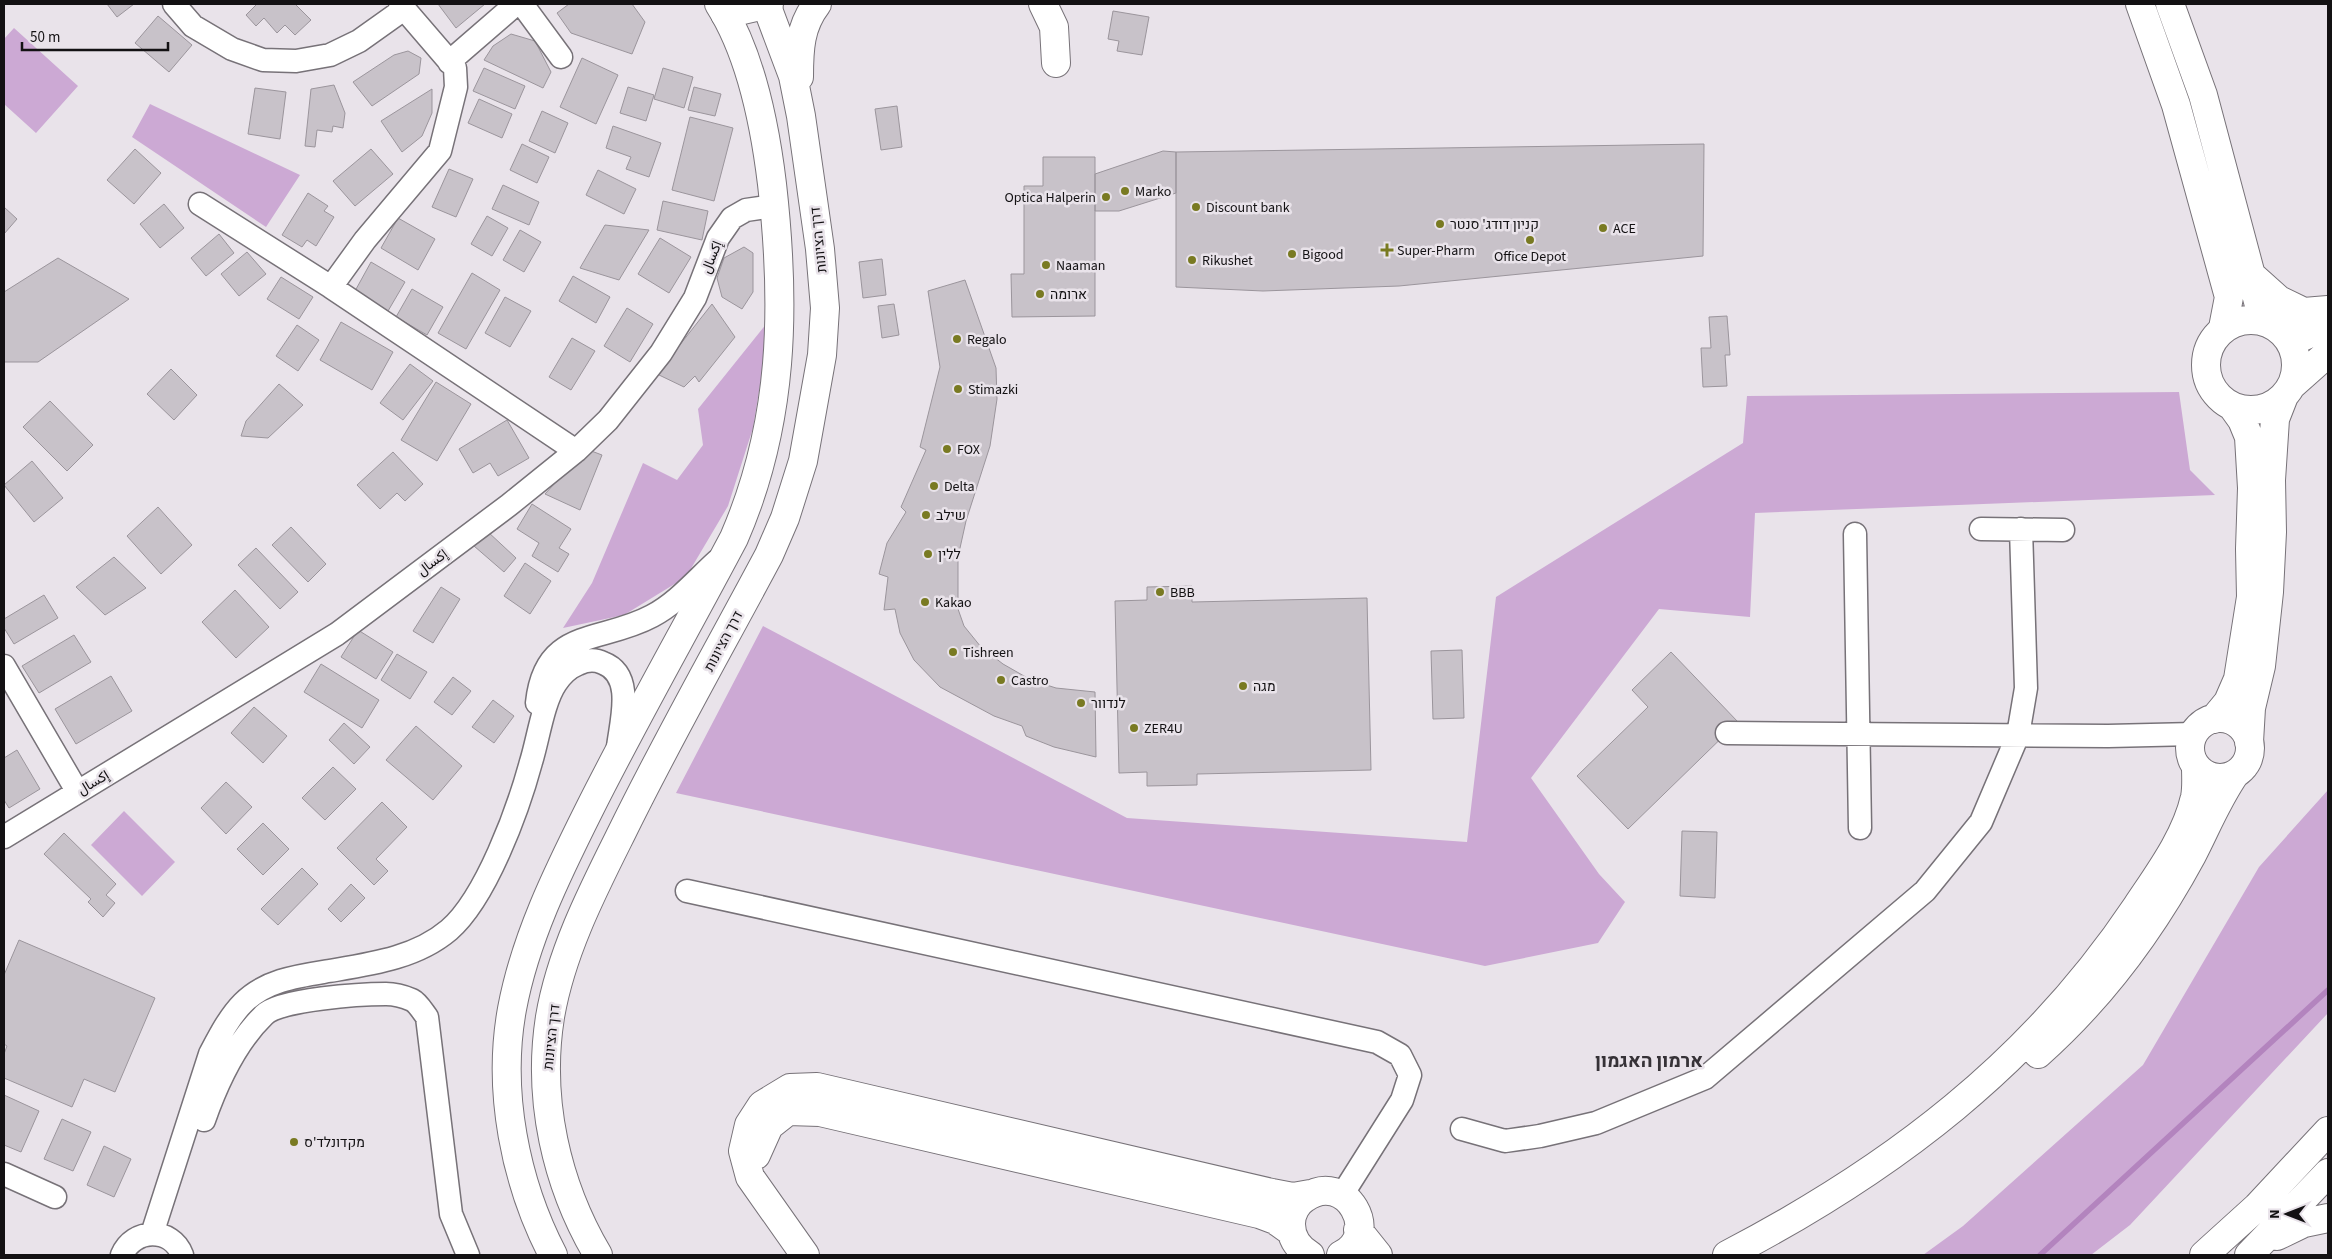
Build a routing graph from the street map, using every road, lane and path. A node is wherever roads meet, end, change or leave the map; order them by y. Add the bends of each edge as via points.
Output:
1 (174, 4) edge
2 (516, 4) edge
3 (522, 4) edge
4 (767, 4) edge
5 (817, 4) edge
6 (1043, 4) edge
7 (2140, 4) edge
8 (2170, 4) edge
9 (402, 6) edge
10 (726, 7) edge
11 (561, 57) dead end
12 (449, 62) junction
13 (1056, 63) dead end
14 (798, 101) junction
15 (200, 204) dead end
16 (774, 206) junction
17 (2251, 275) junction
18 (330, 287) junction
19 (2328, 310) edge
20 (2273, 325) junction
21 (2328, 325) edge
22 (2223, 328) junction
23 (2328, 353) edge
24 (2288, 390) junction
25 (2232, 406) junction
26 (576, 451) junction
27 (1981, 529) dead end
28 (2021, 529) junction
29 (2063, 530) dead end
30 (1855, 534) dead end
31 (726, 553) junction
32 (4, 666) edge
33 (2204, 726) junction
34 (1727, 733) dead end
35 (1859, 734) junction
36 (2018, 735) junction
37 (2249, 742) junction
38 (616, 757) junction
39 (531, 763) junction
40 (2196, 766) junction
41 (2235, 774) junction
42 (77, 791) junction
43 (1860, 828) dead end
44 (4, 837) edge
45 (686, 891) dead end
46 (1462, 1129) dead end
47 (2328, 1131) edge
48 (2328, 1173) edge
49 (4, 1174) edge
50 (171, 1175) junction
51 (1310, 1194) junction
52 (1342, 1195) junction
53 (55, 1197) dead end
54 (767, 1199) junction
55 (2328, 1218) edge
56 (1358, 1230) junction
57 (1292, 1232) junction
58 (152, 1234) junction
59 (2255, 1249) edge
60 (122, 1255) edge
61 (182, 1255) edge
62 (468, 1255) edge
63 (553, 1255) edge
64 (598, 1255) edge
65 (805, 1255) edge
66 (1310, 1255) edge
67 (1341, 1255) edge
68 (1378, 1255) edge
69 (1727, 1255) edge
70 (1764, 1255) edge
71 (2204, 1255) edge

1 - 9 street via 193,26 232,49 263,60 296,61 330,55 359,41
2 - 12 street
3 - 11 street
4 - 10 main road
4 - 14 main road, דרך הציונות via 793,76
5 - 14 main road via 804,24 800,41
6 - 13 main road via 1054,27
7 - 22 main road via 2176,105 2228,297
8 - 17 main road via 2203,95
9 - 12 street
10 - 16 main road via 753,82 767,144
12 - 18 street via 455,68 456,87 440,151 364,240
14 - 64 main road, דרך הציונות via 810,169 825,308 822,355 803,461 769,555 604,868 575,932 550,1017 547,1099 553,1142 572,1205
15 - 18 street
16 - 26 street, إكسال via 746,210 732,218 718,238 695,298 661,353 608,420
16 - 31 main road via 781,297 774,403 765,452 749,505
17 - 19 main road via 2279,300 2304,312
17 - 20 main road via 2260,309
18 - 26 street
20 - 21 main road via 2302,337
20 - 22 main road via 2252,319 2237,321
20 - 24 main road via 2290,341 2295,355 2296,370
22 - 25 main road via 2206,354 2206,370 2210,386
23 - 24 main road
24 - 25 main road via 2273,405 2260,410
24 - 37 main road via 2275,419 2269,592
25 - 33 main road via 2249,436 2251,597 2238,679 2228,702
26 - 42 street, إكسال via 337,634
27 - 28 street
28 - 29 street
28 - 36 street via 2026,688
30 - 35 street
31 - 38 main road
31 - 39 street via 654,615 624,628 572,643 555,655 544,671 538,691
32 - 42 street
33 - 36 street
33 - 37 main road via 2222,718 2238,724
33 - 40 main road via 2191,751
34 - 35 street
35 - 36 street
35 - 43 street
36 - 46 street via 1981,822 1925,891 1705,1078 1596,1123 1540,1136 1505,1141
37 - 41 main road via 2247,762
38 - 39 street via 624,699 620,680 613,666 585,661 568,668 555,684
38 - 63 main road via 538,918 512,1011 508,1102 515,1149 524,1188
39 - 50 street via 504,838 484,879 467,910 449,930 418,950 362,966 285,978 242,1004 210,1054
40 - 41 main road via 2203,773 2218,778
40 - 69 main road via 2195,794 2176,846 2127,920 2070,995 2037,1031 1945,1116 1899,1150 1811,1210
41 - 70 main road via 2222,792 2192,855 2140,940 2082,1012 1992,1096 1922,1154 1840,1211
42 - 44 street, إكسال
45 - 52 street via 1377,1042 1400,1055 1410,1075 1402,1100
47 - 71 main road via 2257,1207
48 - 59 main road
49 - 53 street
50 - 58 street
50 - 62 street via 192,1157 214,1093 249,1031 266,1013 295,1003 333,998 388,994 405,998 414,1001 427,1017 452,1214
51 - 52 main road via 1332,1191
51 - 54 main road via 1293,1198 817,1087 790,1088 762,1105 749,1125 743,1151 750,1178
51 - 57 main road via 1294,1210
52 - 56 main road via 1357,1212
54 - 57 main road via 754,1158 769,1126 788,1111 820,1112 1259,1214
54 - 65 main road
55 - 59 main road via 2304,1223
56 - 67 main road via 1353,1245
56 - 68 main road
57 - 66 main road via 1296,1243
58 - 60 street via 132,1241
58 - 61 street via 174,1242

